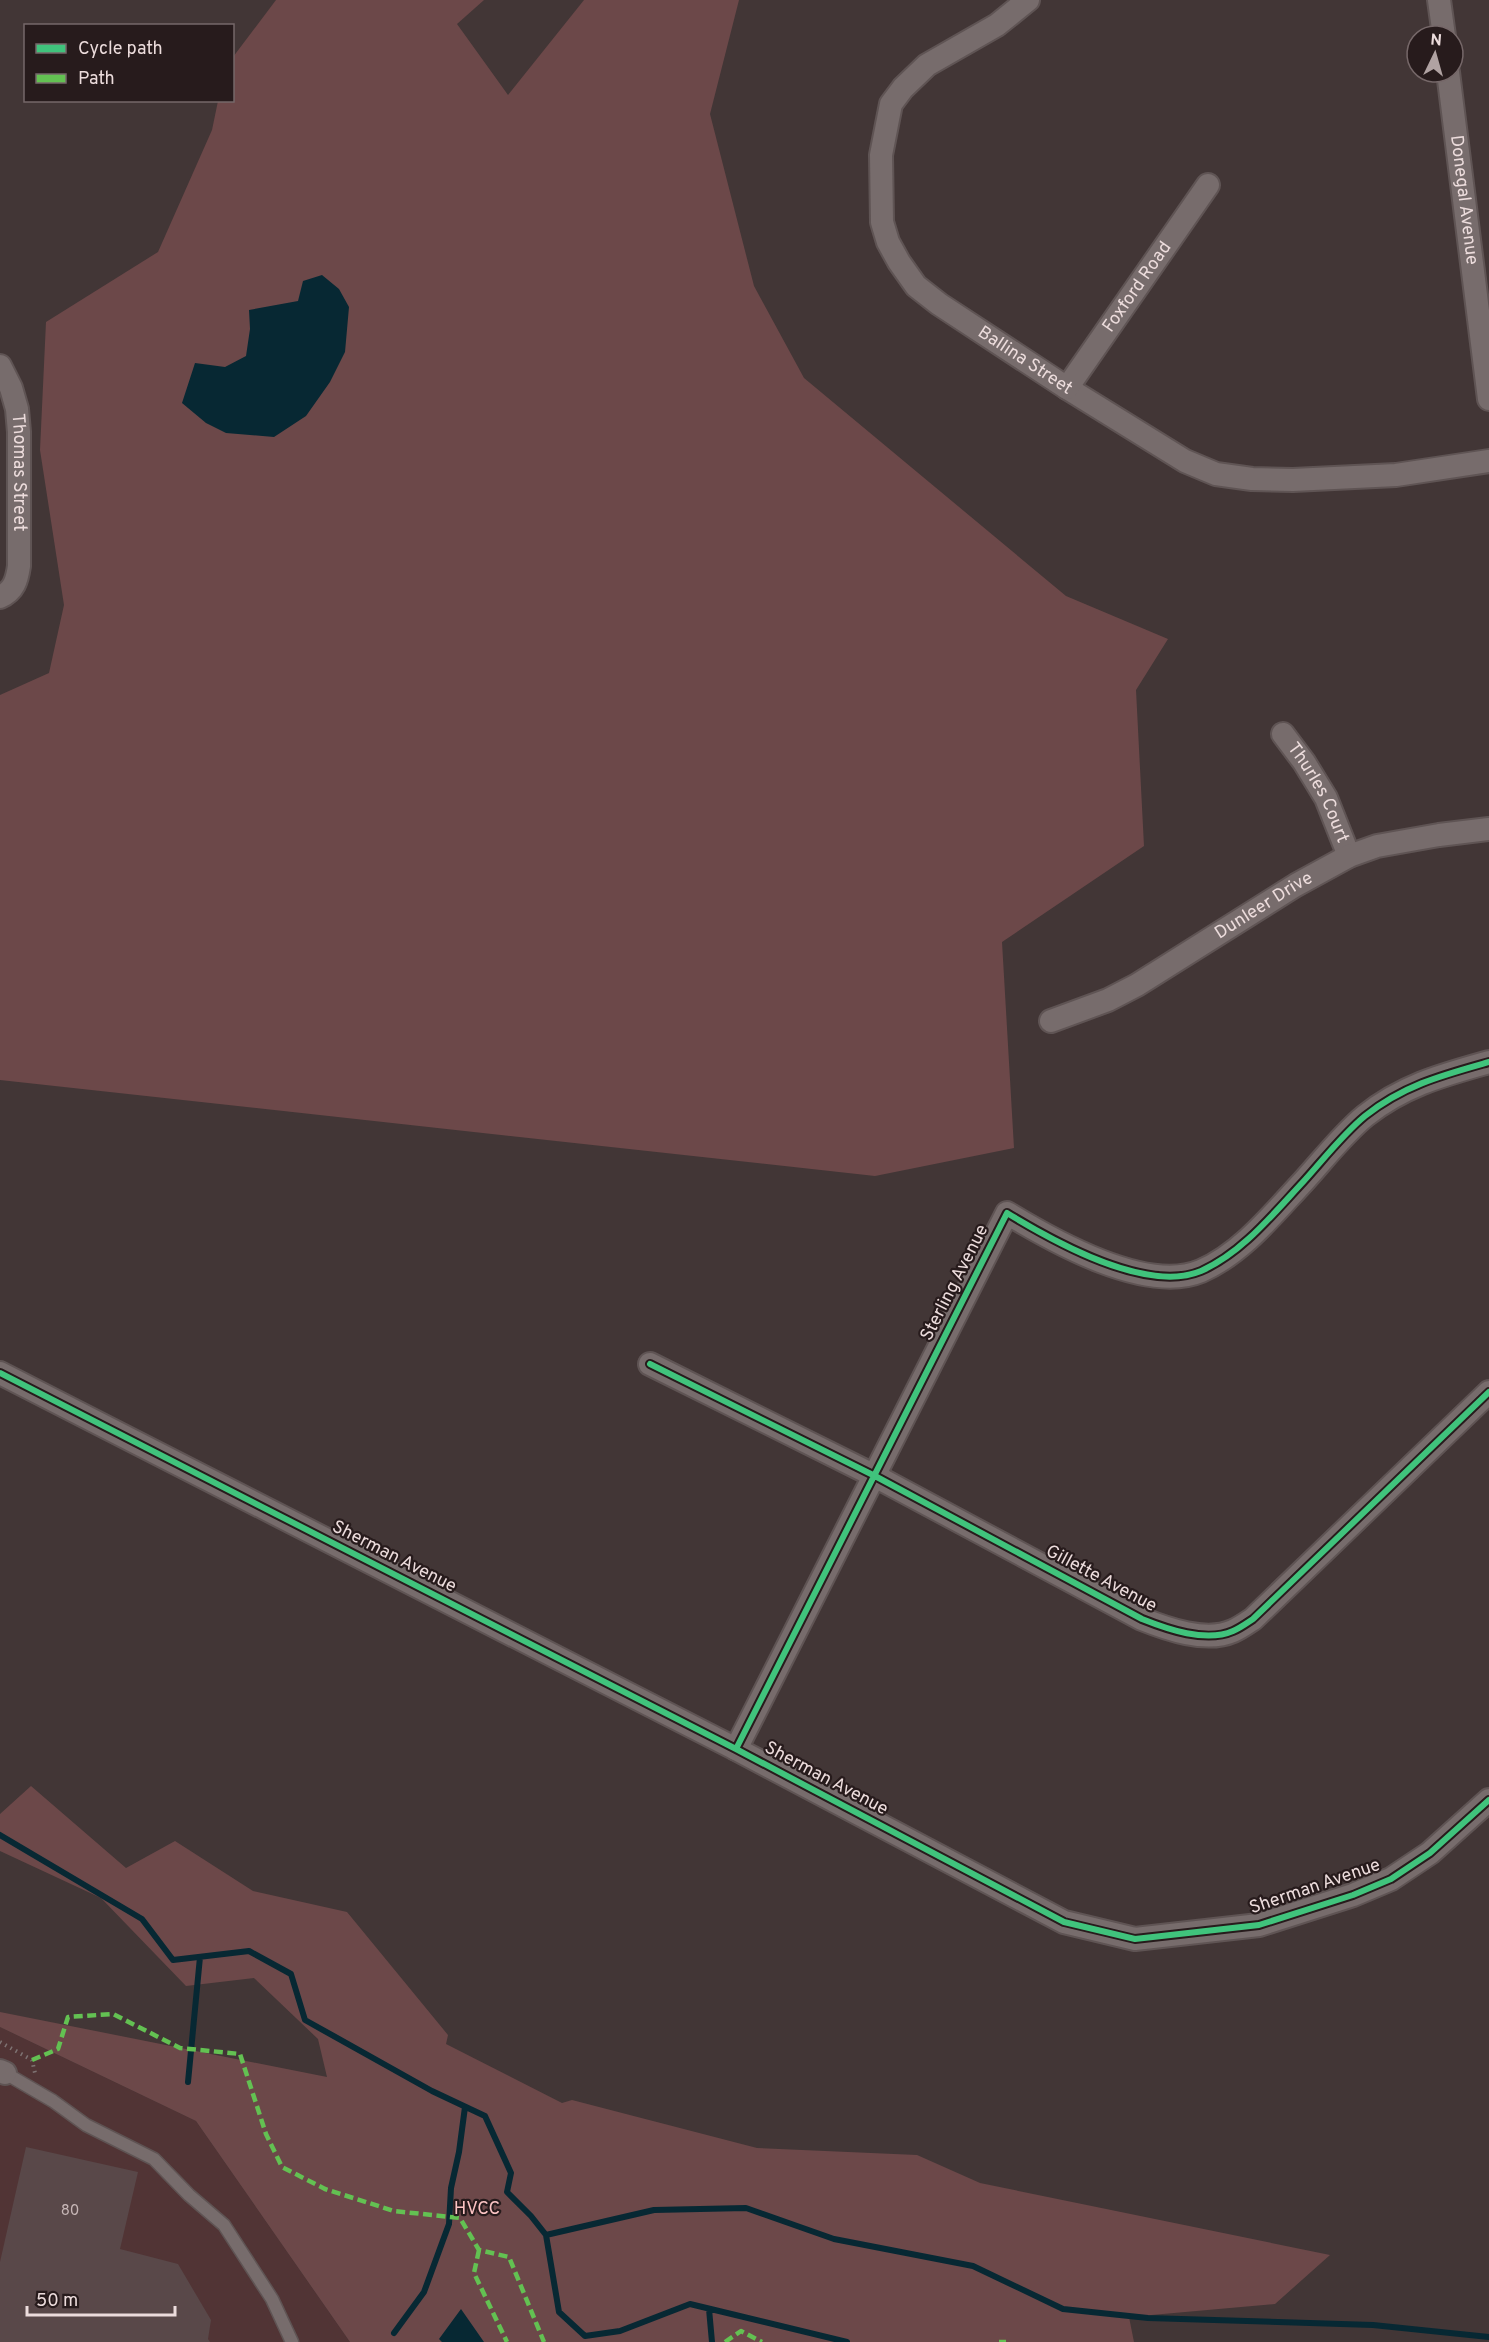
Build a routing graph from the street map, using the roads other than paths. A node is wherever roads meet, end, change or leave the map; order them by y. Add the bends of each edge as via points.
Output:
1 (1028, 0) edge
2 (1439, 0) edge
3 (1442, 24) edge
4 (1450, 84) edge
5 (1208, 185) dead end
6 (0, 366) edge
7 (1067, 388) junction
8 (1489, 399) edge
9 (1489, 461) edge
10 (9, 590) edge
11 (1283, 734) dead end
12 (1489, 829) edge
13 (1349, 856) junction
14 (1051, 1021) dead end
15 (1489, 1062) edge
16 (650, 1364) dead end
17 (0, 1374) edge
18 (1489, 1392) edge
19 (875, 1476) junction
20 (736, 1749) junction
21 (1489, 1800) edge
22 (2, 2072) edge
23 (292, 2342) edge

1 - 7 street, Ballina Street via 997,25 927,65 891,104 881,155 882,222 898,262 916,286
2 - 3 street
4 - 8 street, Donegal Avenue
5 - 7 street, Foxford Road
6 - 10 street, Thomas Street via 11,388 19,432 20,566
7 - 9 street, Ballina Street via 1185,461 1216,474 1293,480 1396,475
11 - 13 street, Thurles Court via 1326,798
12 - 13 street, Dunleer Drive via 1439,834 1377,846
13 - 14 street, Dunleer Drive via 1137,985
15 - 19 street, Sterling Avenue via 1402,1090 1364,1117 1257,1231 1199,1272 1163,1277 1113,1267 1007,1213
16 - 19 street, Gillette Avenue
17 - 20 street, Sherman Avenue
18 - 19 street, Gillette Avenue via 1253,1619 1232,1632 1214,1635 1172,1631 1142,1619
19 - 20 street, Sterling Avenue
20 - 21 street, Sherman Avenue via 1064,1922 1135,1940 1259,1925 1353,1895 1391,1879 1430,1853
22 - 23 lane via 86,2125 154,2159 224,2225 272,2299

